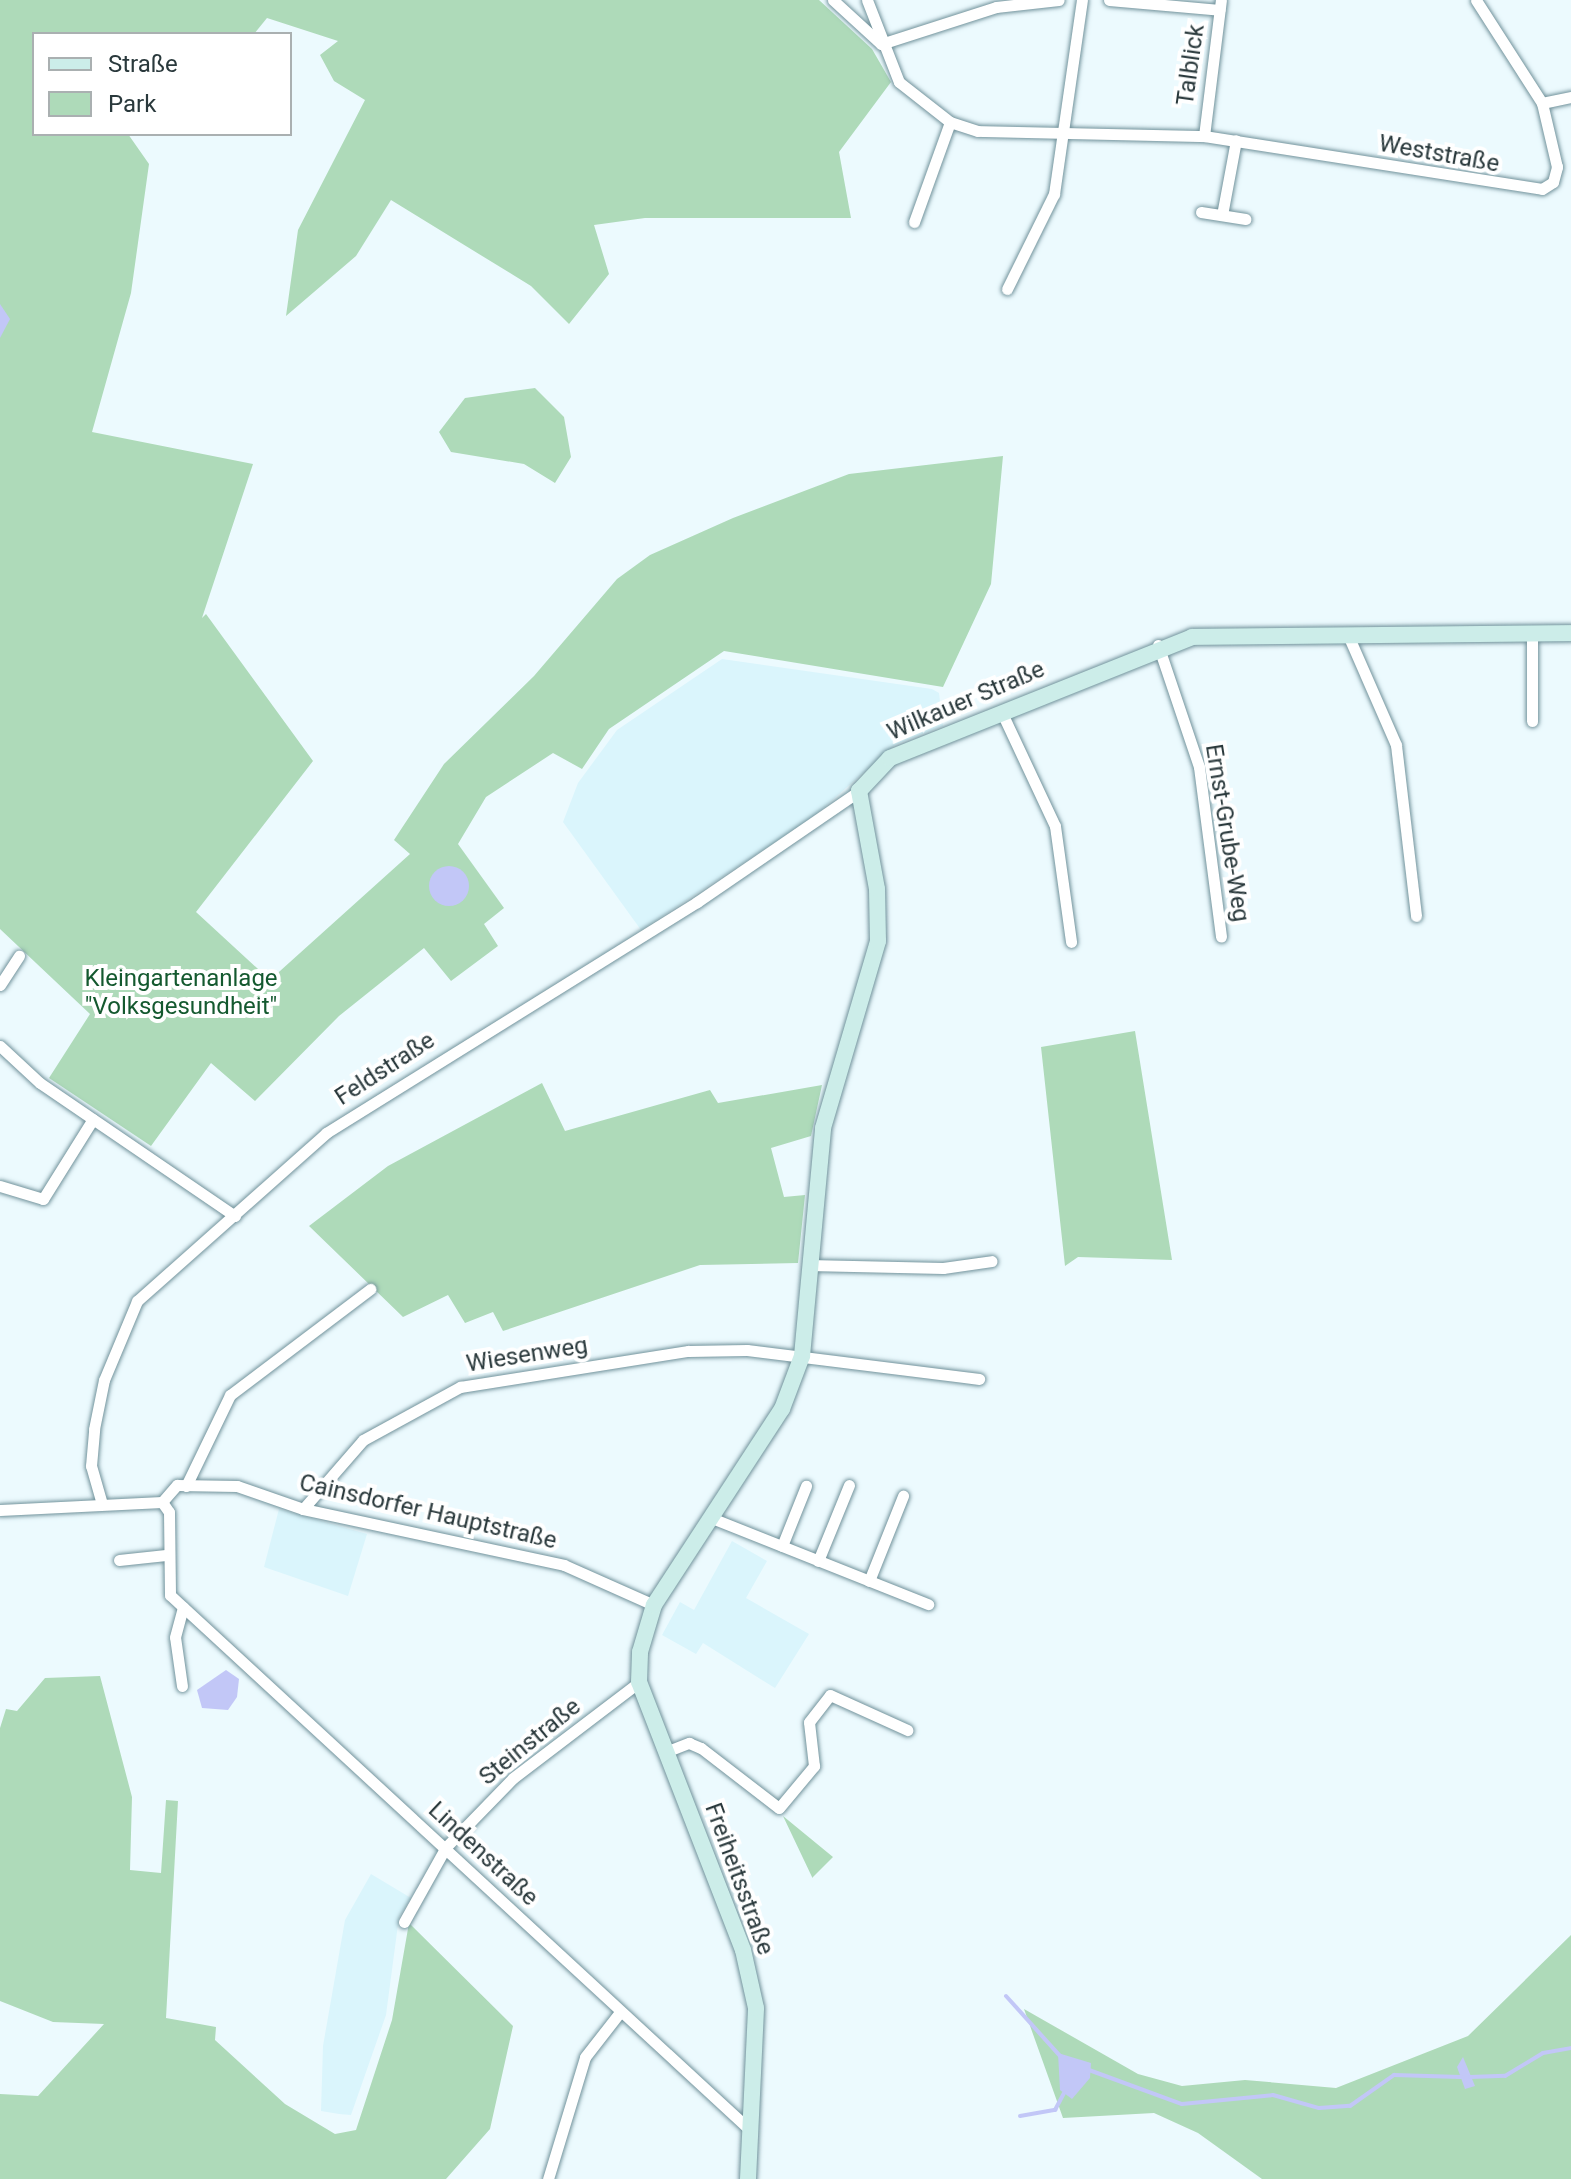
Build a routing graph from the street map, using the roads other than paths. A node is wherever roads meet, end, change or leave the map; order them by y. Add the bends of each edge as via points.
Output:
1 (833, 0) edge
2 (867, 0) edge
3 (1059, 0) edge
4 (1082, 0) edge
5 (1109, 0) edge
6 (1476, 0) edge
7 (1221, 5) edge
8 (881, 44) junction
9 (1571, 97) edge
10 (1542, 103) junction
11 (950, 122) junction
12 (1064, 133) junction
13 (1204, 136) junction
14 (1236, 140) junction
15 (1201, 212) dead end
16 (1222, 215) junction
17 (1245, 219) dead end
18 (914, 222) dead end
19 (1007, 289) dead end
20 (1571, 633) edge
21 (1532, 634) junction
22 (1348, 635) junction
23 (1158, 645) junction
24 (1002, 713) junction
25 (1532, 721) dead end
26 (859, 791) junction
27 (1416, 916) dead end
28 (1221, 937) dead end
29 (1071, 942) dead end
30 (19, 956) dead end
31 (0, 985) edge
32 (0, 1046) edge
33 (93, 1119) junction
34 (0, 1186) edge
35 (235, 1216) junction
36 (992, 1261) dead end
37 (808, 1265) junction
38 (370, 1289) dead end
39 (802, 1356) junction
40 (979, 1379) dead end
41 (849, 1485) dead end
42 (186, 1486) junction
43 (806, 1486) dead end
44 (903, 1496) dead end
45 (162, 1502) junction
46 (102, 1504) junction
47 (303, 1509) junction
48 (0, 1510) edge
49 (709, 1517) junction
50 (782, 1546) junction
51 (166, 1555) junction
52 (119, 1560) dead end
53 (818, 1561) junction
54 (869, 1581) junction
55 (928, 1604) dead end
56 (654, 1605) junction
57 (183, 1607) junction
58 (639, 1682) junction
59 (182, 1686) dead end
60 (907, 1730) dead end
61 (665, 1752) junction
62 (446, 1847) junction
63 (404, 1922) dead end
64 (620, 2012) junction
65 (753, 2133) junction
66 (548, 2179) edge
67 (748, 2179) edge

1 - 8 street
2 - 8 street
3 - 8 street via 996,7
4 - 12 street
5 - 7 street
6 - 10 street via 1513,68
7 - 13 street, Talblick
8 - 11 street, Weststraße via 899,82
9 - 10 street
10 - 14 street, Weststraße via 1557,167 1553,182 1542,189
11 - 12 street, Weststraße via 978,131
11 - 18 street
12 - 13 street, Weststraße
12 - 19 street via 1054,194
13 - 14 street, Weststraße
14 - 16 street
15 - 16 street
16 - 17 street
20 - 21 street, Wilkauer Straße
21 - 22 street, Wilkauer Straße
21 - 25 street
22 - 23 street, Wilkauer Straße via 1192,637
22 - 27 street via 1396,745
23 - 24 street, Wilkauer Straße
23 - 28 street, Ernst-Grube-Weg via 1199,767
24 - 26 street, Wilkauer Straße via 890,758
24 - 29 street via 1055,826
26 - 35 street, Feldstraße via 697,902 326,1133
26 - 37 street via 877,889 878,941 823,1128
30 - 31 street
32 - 33 street
33 - 34 street via 43,1199
33 - 35 street
35 - 46 street, Feldstraße via 191,1251 124,1321 95,1423 91,1466
36 - 37 street via 943,1268
37 - 39 street
38 - 42 street via 230,1395
39 - 40 street, Wiesenweg
39 - 47 street, Wiesenweg via 688,1351 460,1387 363,1440
39 - 49 street via 782,1409
41 - 53 street
42 - 45 street
42 - 47 street, Cainsdorfer Hauptstraße via 237,1486
43 - 50 street
44 - 54 street
45 - 46 street
45 - 51 street, Lindenstraße via 169,1512
46 - 48 street via 36,1514
47 - 56 street, Cainsdorfer Hauptstraße via 552,1562 611,1581
49 - 50 street
49 - 56 street
50 - 53 street
51 - 52 street
51 - 57 street, Lindenstraße via 166,1588
53 - 54 street
54 - 55 street
56 - 58 street
57 - 59 street via 175,1637
57 - 62 street, Lindenstraße
58 - 61 street, Freiheitsstraße
58 - 62 street, Steinstraße via 513,1778
60 - 61 street via 830,1695 809,1722 814,1766 779,1808 701,1748 689,1743
61 - 65 street, Freiheitsstraße via 743,1950 756,2008
62 - 63 street, Steinstraße
62 - 64 street, Lindenstraße
64 - 65 street, Lindenstraße
64 - 66 street via 585,2057
65 - 67 street, Freiheitsstraße

